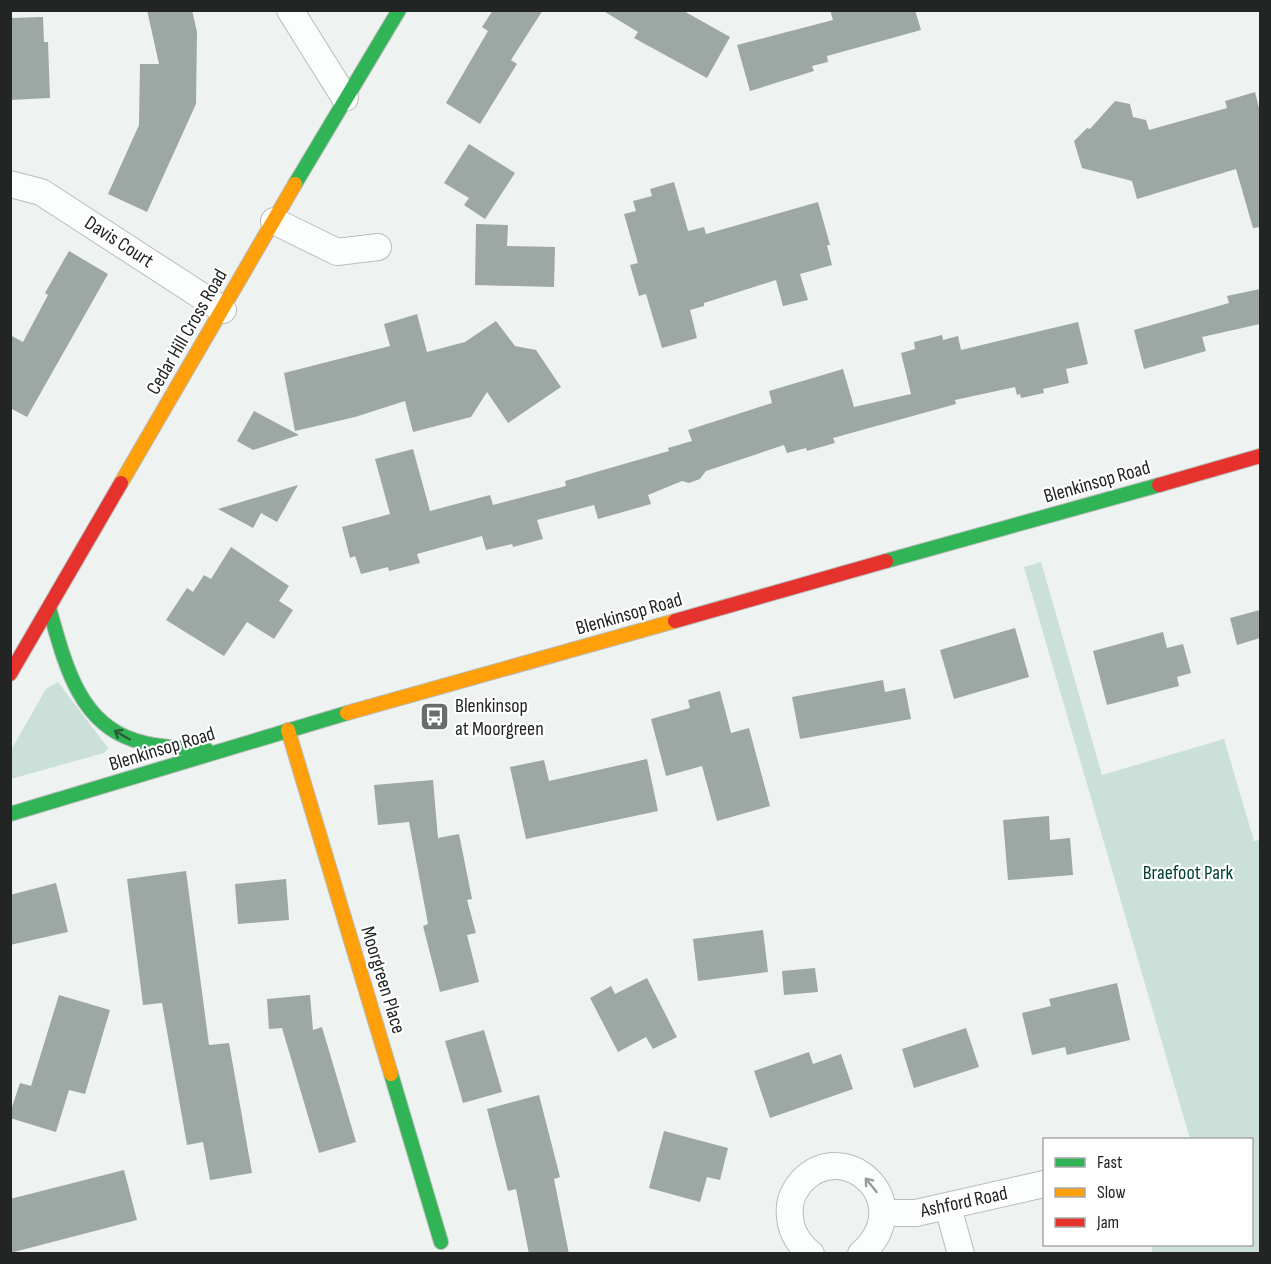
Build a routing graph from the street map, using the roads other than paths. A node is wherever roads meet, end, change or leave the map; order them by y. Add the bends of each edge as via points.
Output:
1 (290, 10) edge
2 (399, 10) edge
3 (345, 98) junction
4 (10, 184) edge
5 (274, 221) junction
6 (378, 247) dead end
7 (223, 310) junction
8 (1260, 456) edge
9 (49, 608) junction
10 (10, 674) edge
11 (288, 730) junction
12 (221, 751) junction
13 (10, 814) edge
14 (1043, 1184) edge
15 (948, 1207) junction
16 (883, 1213) junction
17 (441, 1242) dead end
18 (811, 1254) edge
19 (861, 1254) edge
20 (961, 1254) edge

1 - 3 street
2 - 3 street, Cedar Hill Cross Road
3 - 5 street, Cedar Hill Cross Road
4 - 7 street, Davis Court via 41,192
5 - 6 street via 337,252
5 - 7 street, Cedar Hill Cross Road
7 - 9 street, Cedar Hill Cross Road
8 - 11 street, Blenkinsop Road
9 - 10 street, Cedar Hill Cross Road
12 -> 9 street via 130,740 99,719 78,693
11 - 12 street, Blenkinsop Road
11 - 17 street, Moorgreen Place
12 - 13 street, Blenkinsop Road
14 - 15 street, Ashford Road
15 - 16 street, Ashford Road via 916,1213
15 - 20 street
16 -> 18 street via 874,1185 850,1168 835,1166 807,1176 790,1200 789,1216 792,1232
16 - 19 street via 880,1229

